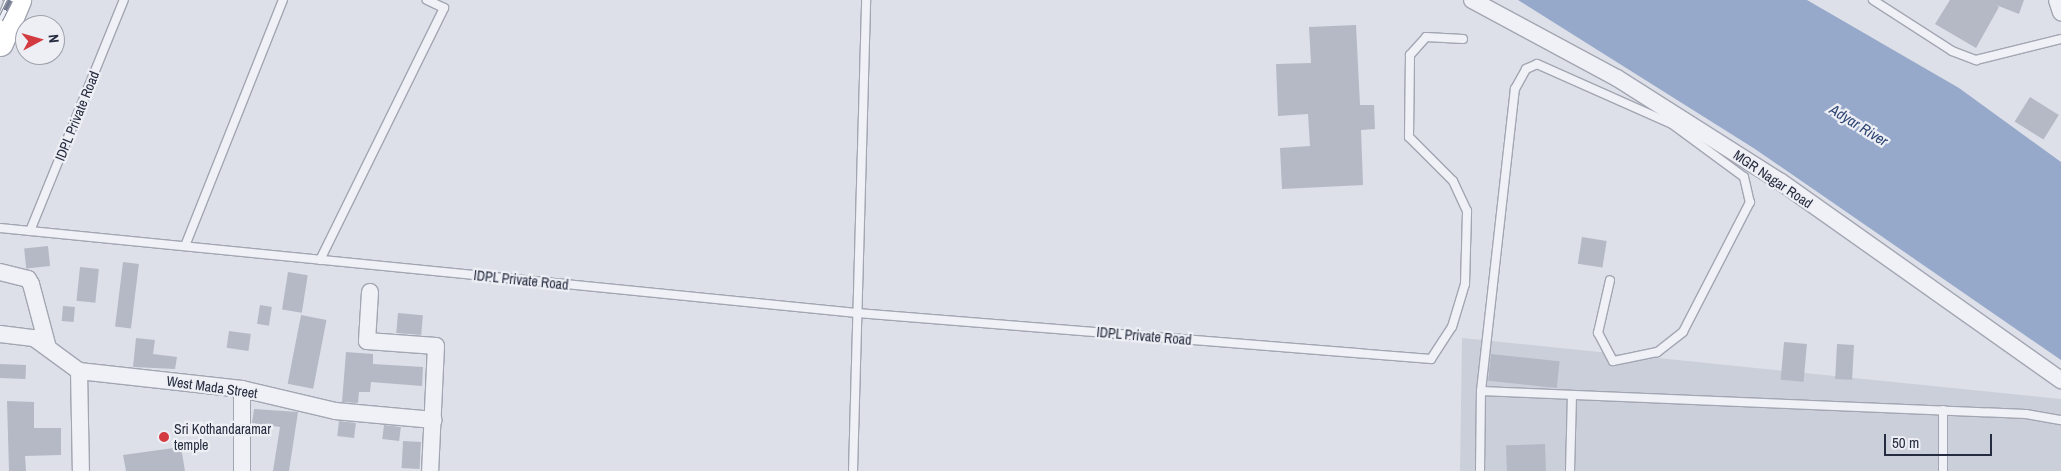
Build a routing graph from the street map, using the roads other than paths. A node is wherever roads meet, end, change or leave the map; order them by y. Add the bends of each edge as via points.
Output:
1 (18, 0) edge
2 (124, 0) edge
3 (283, 0) edge
4 (427, 0) edge
5 (866, 0) edge
6 (1472, 0) edge
7 (1873, 0) edge
8 (2057, 0) edge
9 (2061, 12) edge
10 (2061, 39) edge
11 (1463, 40) dead end
12 (0, 43) edge
13 (0, 228) edge
14 (30, 232) junction
15 (185, 246) junction
16 (320, 260) junction
17 (0, 272) edge
18 (1610, 280) dead end
19 (370, 292) dead end
20 (857, 314) junction
21 (0, 334) edge
22 (48, 348) junction
23 (79, 371) junction
24 (2061, 380) edge
25 (242, 389) junction
26 (1481, 392) junction
27 (1572, 395) junction
28 (1943, 410) junction
29 (434, 420) junction
30 (2061, 420) edge
31 (81, 471) edge
32 (242, 471) edge
33 (430, 471) edge
34 (853, 471) edge
35 (1480, 471) edge
36 (1570, 471) edge
37 (1943, 471) edge

1 - 12 main road
2 - 14 lane, IDPL Private Road
3 - 15 lane
4 - 16 lane via 444,8
5 - 20 lane
6 - 24 street, MGR Nagar Road via 1617,78 1781,182
7 - 10 lane via 1952,51 1976,60
8 - 9 street
11 - 20 lane, IDPL Private Road via 1426,38 1410,55 1409,137 1452,181 1467,210 1464,284 1452,327 1432,360
13 - 14 lane, IDPL Private Road
14 - 15 lane, IDPL Private Road
15 - 16 lane, IDPL Private Road
16 - 20 lane, IDPL Private Road
17 - 22 street via 28,278
18 - 26 lane via 1598,333 1614,361 1657,352 1683,332 1750,202 1744,177 1672,124 1549,66 1537,64 1526,69 1515,89
19 - 29 street via 367,341 436,346
20 - 34 lane
21 - 22 street via 34,338
22 - 23 street
23 - 25 street, West Mada Street
23 - 31 street
25 - 29 street, West Mada Street via 335,411
25 - 32 street
26 - 27 lane
26 - 35 lane
27 - 28 lane
27 - 36 lane
28 - 30 lane
28 - 37 lane
29 - 33 street

